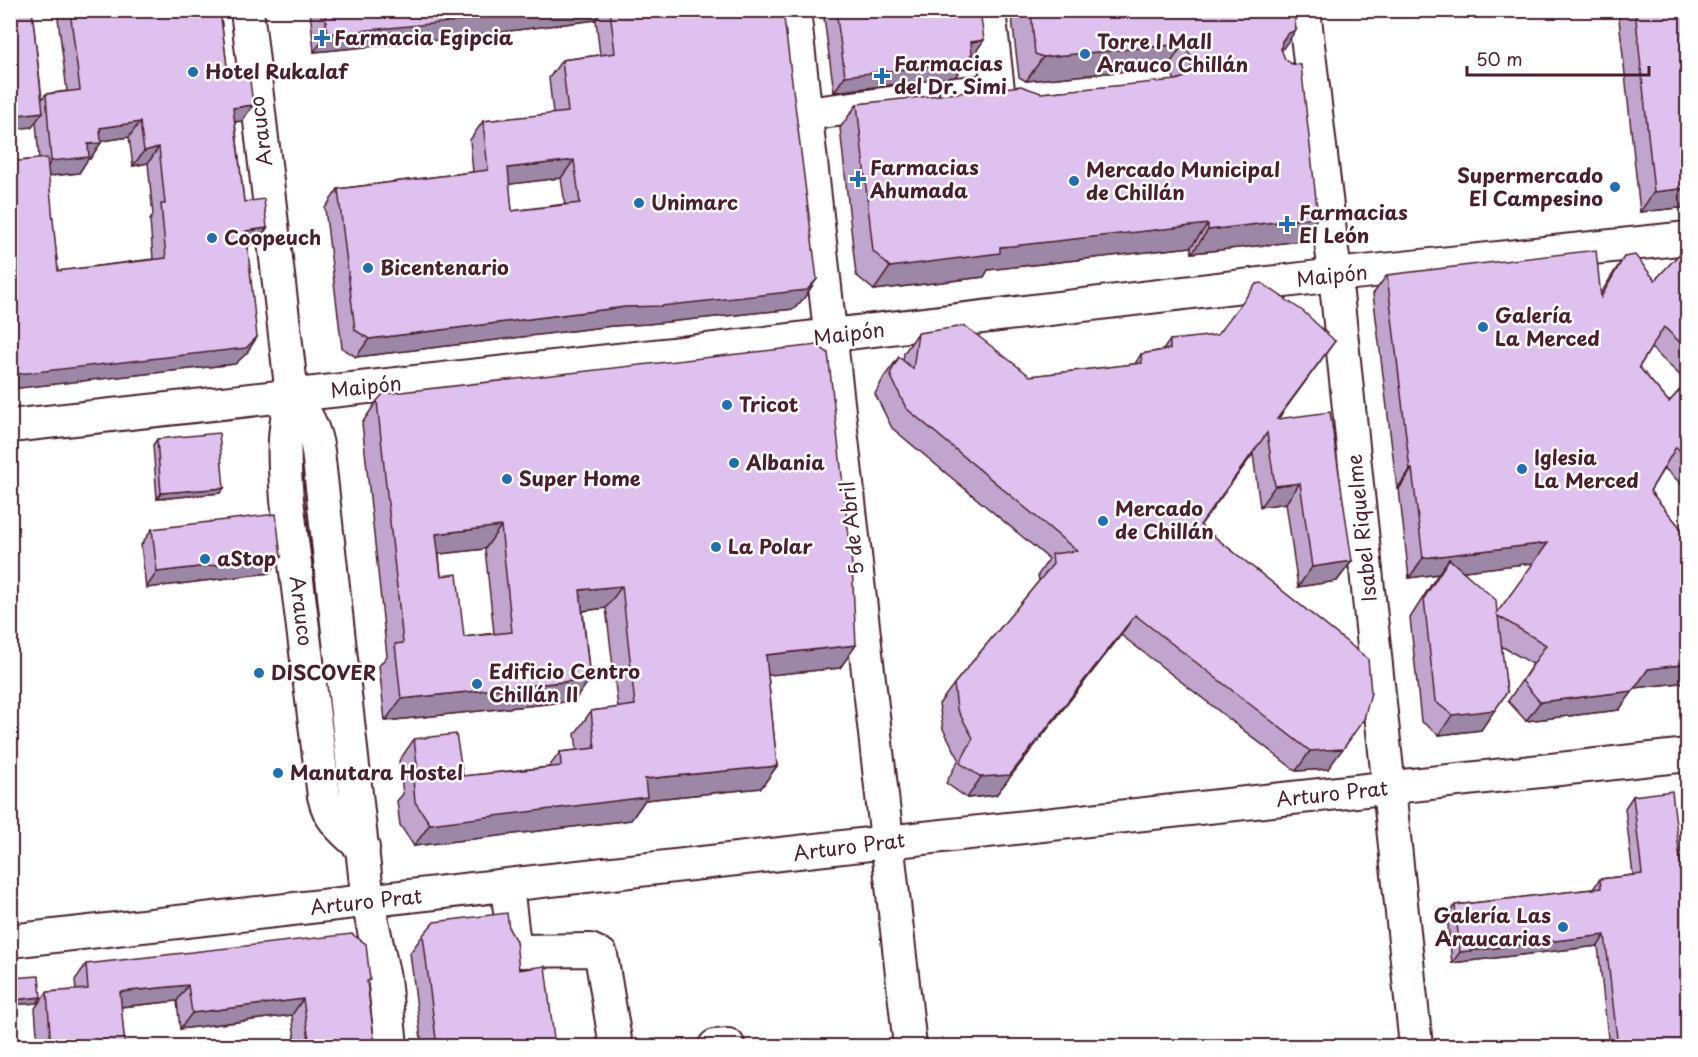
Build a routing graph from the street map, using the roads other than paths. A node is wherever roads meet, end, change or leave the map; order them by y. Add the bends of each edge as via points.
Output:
1 (247, 10) edge
2 (794, 10) edge
3 (1304, 10) edge
4 (990, 21) edge
5 (806, 114) junction
6 (1688, 238) edge
7 (1335, 276) junction
8 (831, 336) junction
9 (292, 395) junction
10 (10, 426) edge
11 (1688, 755) edge
12 (1389, 788) junction
13 (887, 842) junction
14 (507, 886) junction
15 (368, 902) junction
16 (10, 941) edge
17 (391, 1047) edge
18 (616, 1047) edge
19 (909, 1047) edge
20 (1416, 1047) edge

1 - 9 street, Arauco
2 - 5 street, 5 de Abril
3 - 7 street, Isabel Riquelme via 1296,69
4 - 5 street via 1011,94 927,98
5 - 8 street, 5 de Abril
6 - 7 street, Maipón
7 - 8 street, Maipón
7 - 12 street, Isabel Riquelme
8 - 9 street, Maipón
8 - 13 street, 5 de Abril
9 - 10 street, Maipón
9 - 15 street, Arauco via 283,451 324,796 336,824 363,848
11 - 12 street, Arturo Prat
12 - 13 street, Arturo Prat
12 - 20 street, Isabel Riquelme
13 - 14 street, Arturo Prat
13 - 19 street, 5 de Abril
14 - 15 street, Arturo Prat
14 - 18 street via 514,945 519,951 590,950 601,955
15 - 16 street, Arturo Prat
15 - 17 street, Arauco via 384,978

